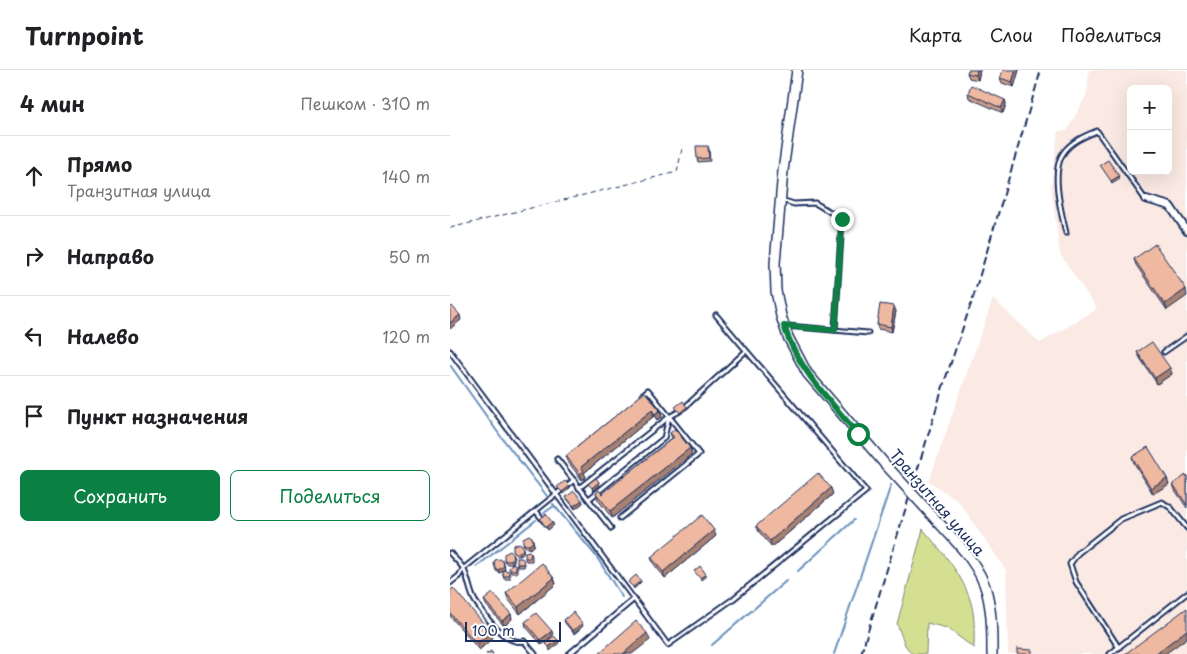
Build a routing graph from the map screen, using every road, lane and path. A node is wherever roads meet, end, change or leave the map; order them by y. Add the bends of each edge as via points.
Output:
1 (797, 70) edge
2 (682, 149) dead end
3 (1146, 199) joint
4 (780, 200) junction
5 (450, 228) edge
6 (1187, 231) edge
7 (1066, 233) dead end
8 (716, 316) dead end
9 (784, 326) junction
10 (835, 330) junction
11 (868, 333) dead end
12 (1187, 336) edge
13 (746, 351) junction
14 (450, 352) edge
15 (1164, 352) dead end
16 (452, 358) edge
17 (641, 396) edge
18 (669, 417) junction
19 (557, 459) dead end
20 (574, 480) junction
21 (579, 488) junction
22 (556, 495) junction
23 (588, 500) junction
24 (536, 511) junction
25 (620, 518) dead end
26 (543, 520) edge
27 (611, 528) dead end
28 (1187, 528) edge
29 (450, 553) edge
30 (464, 569) junction
31 (450, 583) edge
32 (1187, 593) edge
33 (634, 599) junction
34 (1119, 648) junction
35 (535, 654) edge
36 (569, 654) edge
37 (992, 654) edge
38 (1110, 654) edge

1 - 4 main road, Транзитная улица
2 - 5 path via 677,172
3 - 6 street via 1170,206
3 - 7 lane via 1097,131 1079,139 1063,152 1058,168 1059,202
4 - 9 main road, Транзитная улица via 776,291
4 - 10 lane via 794,204 815,203 842,219
8 - 13 lane
9 - 10 lane
9 - 37 main road, Транзитная улица, bridge via 807,373 979,572 987,591 991,616
10 - 11 lane
12 - 15 lane
13 - 18 lane
13 - 33 lane via 866,491 733,599 668,645
14 - 16 lane
16 - 22 lane
17 - 18 lane via 648,390
18 - 21 lane
18 - 23 lane via 664,438
18 - 25 lane via 699,454
19 - 20 lane
20 - 21 lane
20 - 22 lane
21 - 23 lane
22 - 24 lane
22 - 33 lane
23 - 27 lane
24 - 26 lane
24 - 30 lane
28 - 34 lane via 1162,502 1121,519 1078,553 1070,564 1076,582
29 - 30 lane
30 - 31 lane
30 - 35 lane via 475,601 490,621 506,637 524,641
32 - 34 lane
33 - 36 lane
34 - 38 lane

